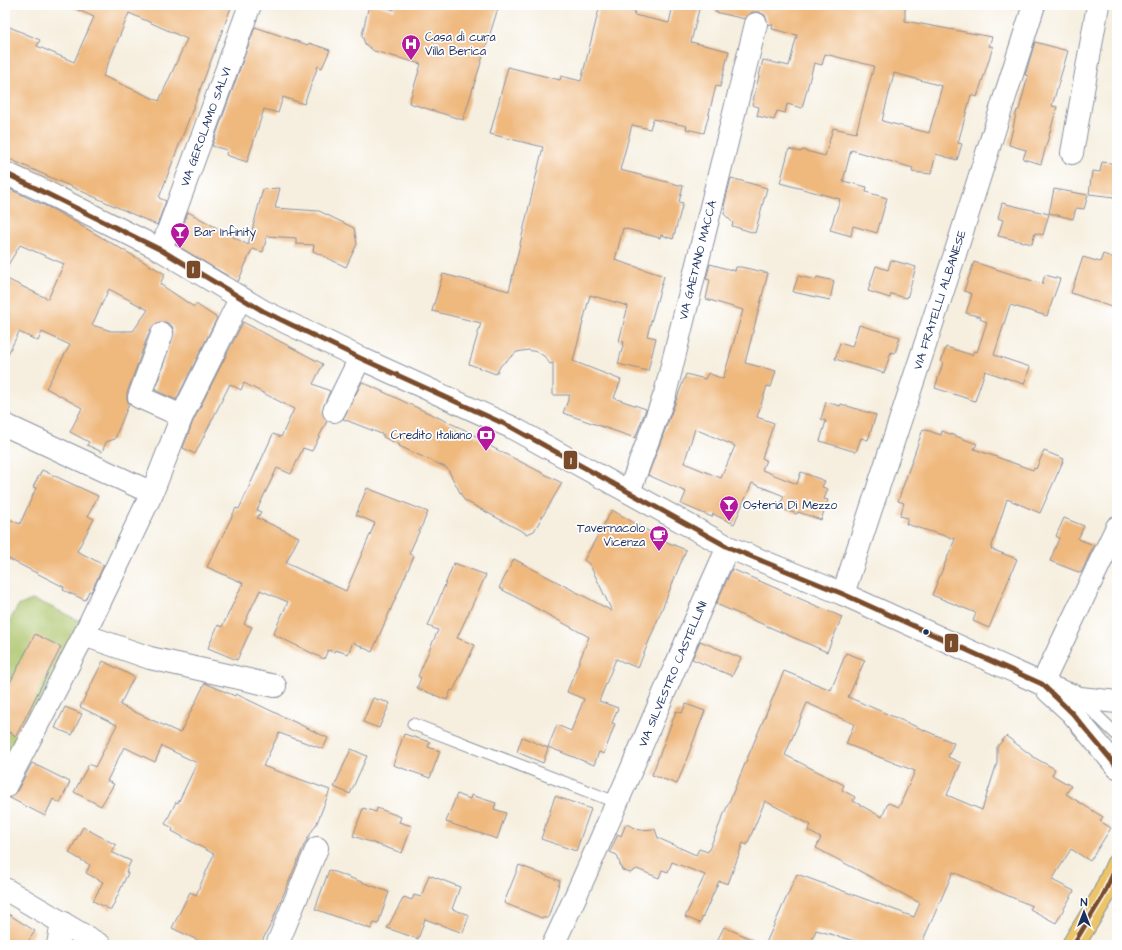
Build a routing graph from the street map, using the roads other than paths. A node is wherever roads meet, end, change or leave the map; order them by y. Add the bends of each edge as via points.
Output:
1 (250, 5) edge
2 (1034, 5) edge
3 (1098, 5) edge
4 (756, 24) dead end
5 (1072, 153) dead end
6 (5, 173) edge
7 (161, 250) junction
8 (240, 299) junction
9 (162, 334) dead end
10 (360, 358) junction
11 (334, 411) dead end
12 (182, 416) junction
13 (5, 424) edge
14 (629, 492) junction
15 (152, 493) junction
16 (1117, 527) edge
17 (728, 547) junction
18 (843, 594) junction
19 (84, 635) junction
20 (1042, 684) junction
21 (275, 686) dead end
22 (1080, 698) junction
23 (1117, 702) edge
24 (413, 724) dead end
25 (1117, 735) edge
26 (1117, 767) edge
27 (5, 787) edge
28 (618, 803) junction
29 (317, 848) dead end
30 (1117, 865) edge
31 (5, 889) edge
32 (62, 922) junction
33 (58, 945) edge
34 (100, 945) edge
35 (277, 945) edge
36 (553, 945) edge
37 (1073, 945) edge

1 - 7 street, VIA GEROLAMO SALVI
2 - 18 street, VIA FRATELLI ALBANESE
3 - 5 street
4 - 14 street, VIA GAETANO MACCÀ via 665,394
6 - 7 street via 40,188
7 - 8 street
8 - 10 street
8 - 12 street
9 - 12 street via 139,397
10 - 11 street
10 - 14 street via 511,427
12 - 15 street
13 - 15 street
14 - 17 street
15 - 19 street
16 - 20 street
17 - 18 street
17 - 28 street, VIA SILVESTRO CASTELLINI
18 - 20 street
19 - 21 street via 150,658
19 - 27 street
20 - 22 street
20 - 26 street via 1072,713
22 - 23 street
22 - 25 lane
24 - 28 lane
28 - 36 street, VIA SILVESTRO CASTELLINI
29 - 35 street
30 - 37 main road
31 - 32 street
32 - 33 street
32 - 34 street

